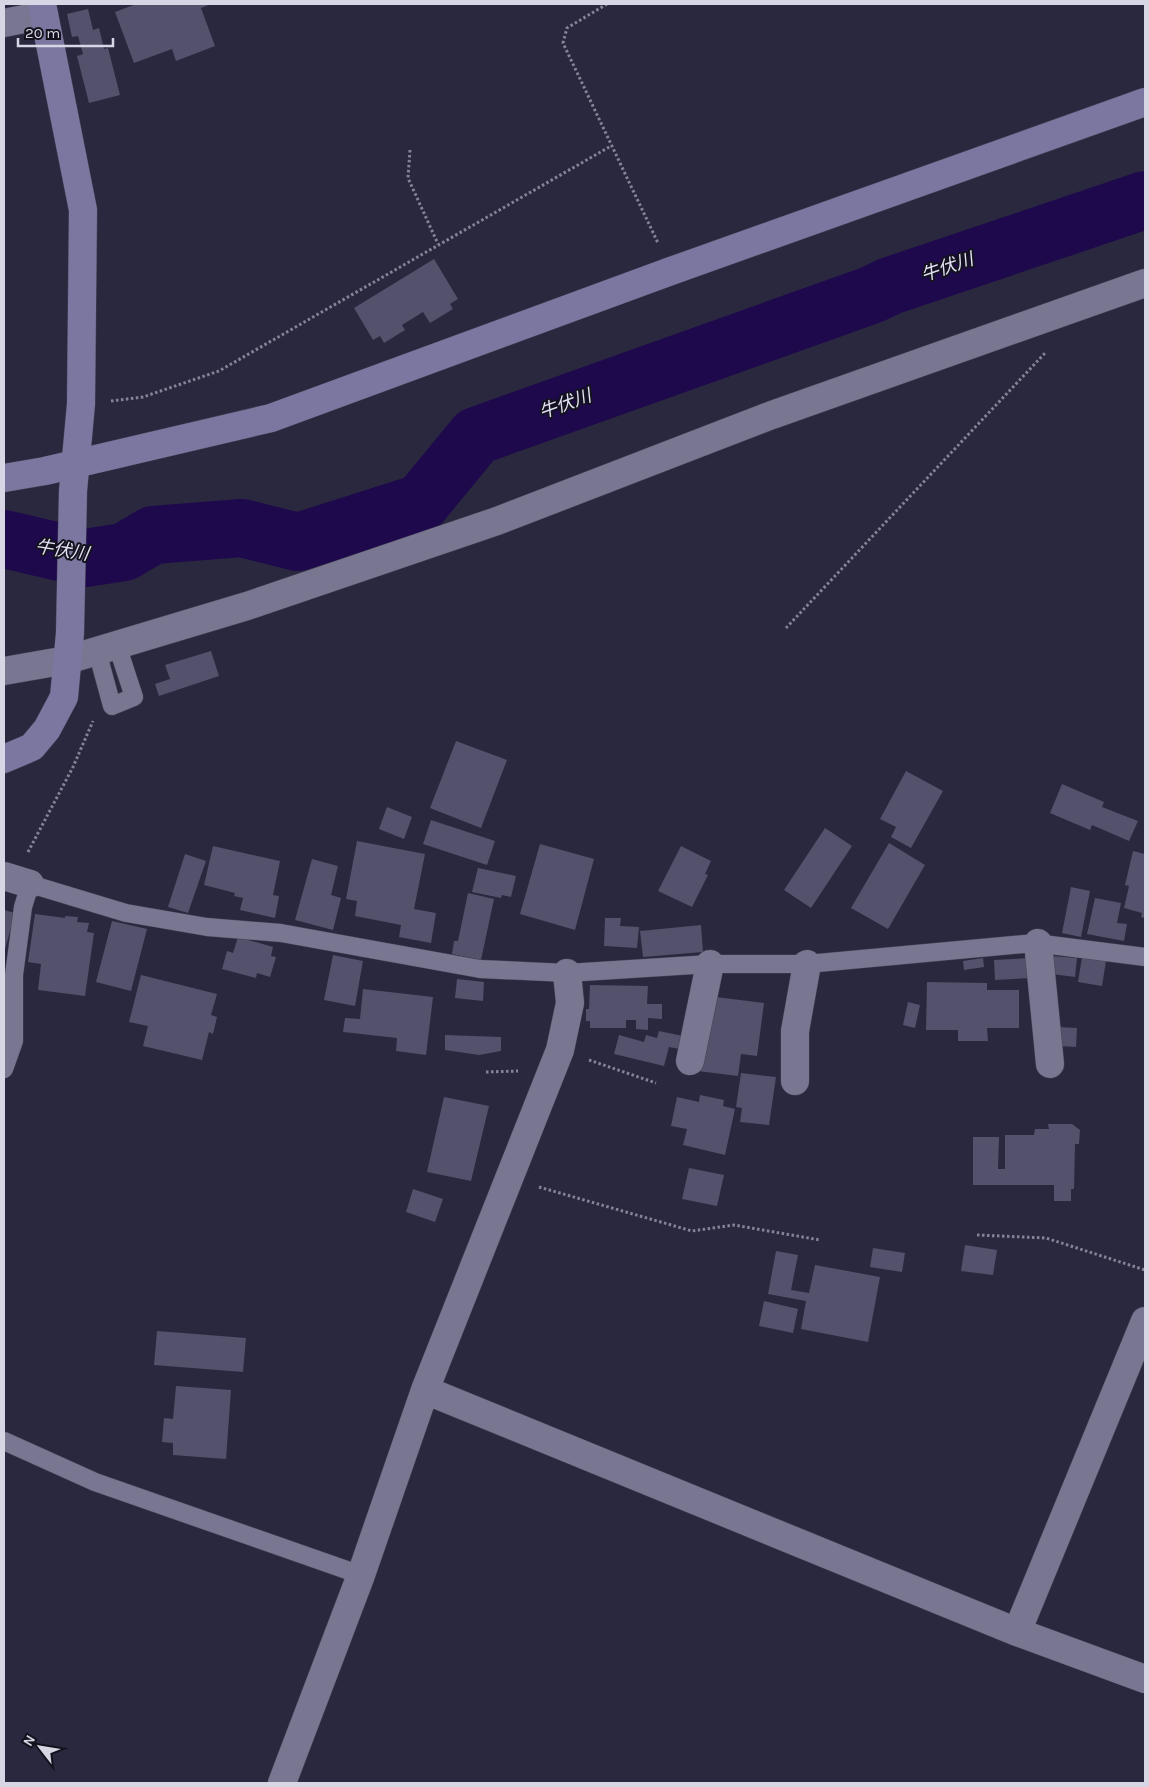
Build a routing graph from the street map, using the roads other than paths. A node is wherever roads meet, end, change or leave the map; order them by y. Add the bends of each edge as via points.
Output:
1 (43, 9) edge
2 (4, 23) edge
3 (1145, 102) edge
4 (1145, 283) edge
5 (77, 462) junction
6 (4, 478) edge
7 (67, 660) junction
8 (4, 671) edge
9 (4, 759) edge
10 (16, 880) edge
11 (1038, 943) junction
12 (1145, 957) edge
13 (710, 964) junction
14 (807, 964) junction
15 (567, 973) junction
16 (690, 1061) dead end
17 (1050, 1064) dead end
18 (4, 1069) edge
19 (794, 1081) dead end
20 (1145, 1321) edge
21 (425, 1390) junction
22 (4, 1441) edge
23 (361, 1575) junction
24 (1017, 1632) junction
25 (1145, 1679) edge
26 (282, 1783) edge

1 - 2 street
1 - 5 street via 83,210 81,404
3 - 5 street via 271,418
4 - 7 street via 772,415 497,522 247,606
5 - 6 street
5 - 7 street via 73,491
7 - 8 street
7 - 9 street via 64,697 47,729 32,747
10 - 15 lane via 126,913 207,927 281,933 480,969
10 - 18 lane via 23,907 14,975 14,1041
11 - 12 lane
11 - 14 lane
11 - 17 street
13 - 14 lane
13 - 15 lane
13 - 16 street
14 - 19 street via 795,1031
15 - 21 street via 570,1003 560,1050
20 - 24 street
21 - 23 street
21 - 24 street
22 - 23 lane via 95,1482
23 - 26 street
24 - 25 street

